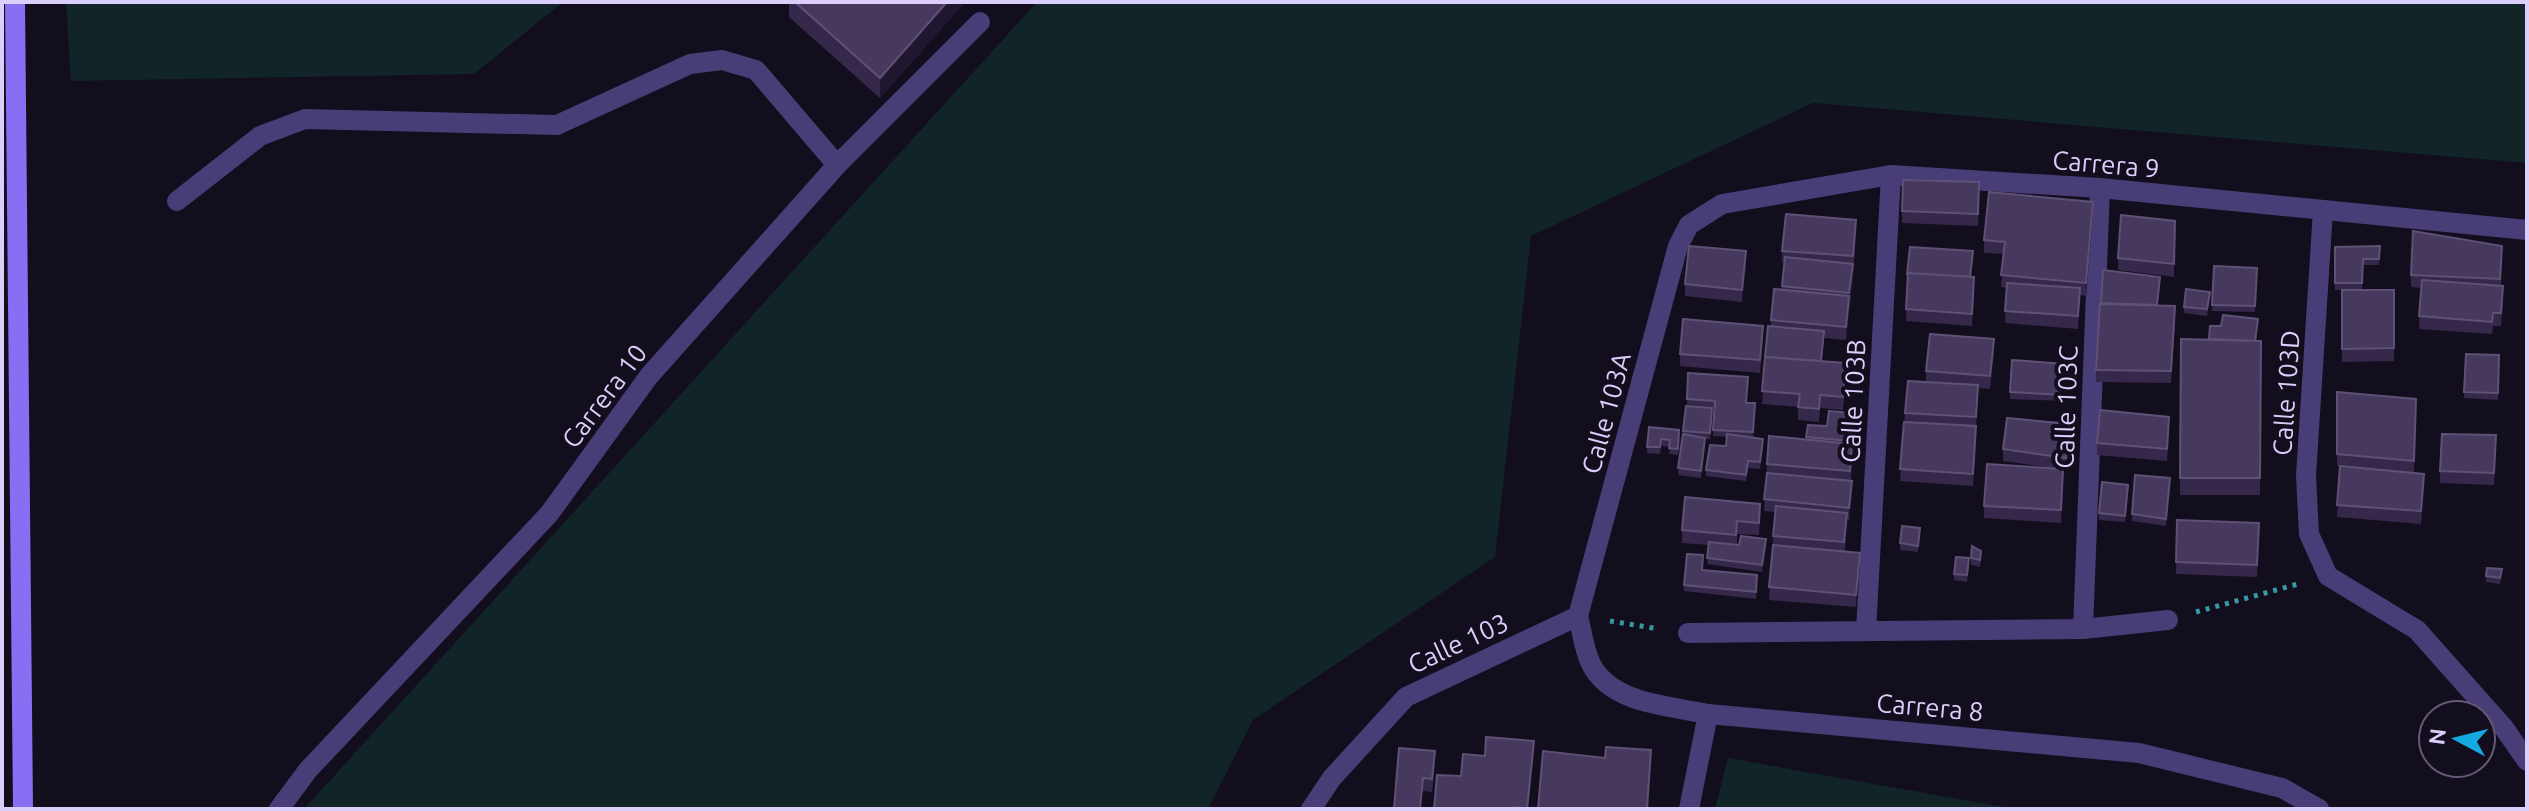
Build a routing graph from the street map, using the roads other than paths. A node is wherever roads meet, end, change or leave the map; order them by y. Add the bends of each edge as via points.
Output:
1 (15, 2) edge
2 (980, 22) dead end
3 (837, 165) junction
4 (1891, 175) junction
5 (2100, 188) junction
6 (177, 201) dead end
7 (2323, 210) junction
8 (1689, 225) joint
9 (2527, 230) edge
10 (1578, 616) junction
11 (2168, 620) road end
12 (2083, 629) junction
13 (1866, 631) junction
14 (1688, 633) road end
15 (1708, 714) junction
16 (2527, 761) edge
17 (23, 809) edge
18 (279, 809) edge
19 (1311, 809) edge
20 (1689, 809) edge
21 (2319, 809) edge

1 - 17 main road
2 - 3 street, Carrera 10
3 - 6 street via 756,70 722,60 690,64 557,125 305,119 260,136
3 - 18 street, Carrera 10 via 649,376 549,514 308,770
4 - 5 street, Carrera 9
4 - 8 street, Carrera 9 via 1722,204
4 - 13 street, Calle 103B
5 - 7 street, Carrera 9
5 - 12 street, Calle 103C
7 - 9 street, Carrera 9
7 - 16 street, Calle 103D via 2306,476 2309,534 2328,576 2417,630
8 - 10 street, Calle 103A via 1678,246
10 - 15 street, Carrera 8 via 1591,664 1608,686 1647,702
10 - 19 street, Calle 103 via 1406,697 1332,778
11 - 12 street
12 - 13 street
13 - 14 street
15 - 20 street
15 - 21 street, Carrera 8 via 2139,753 2282,788

